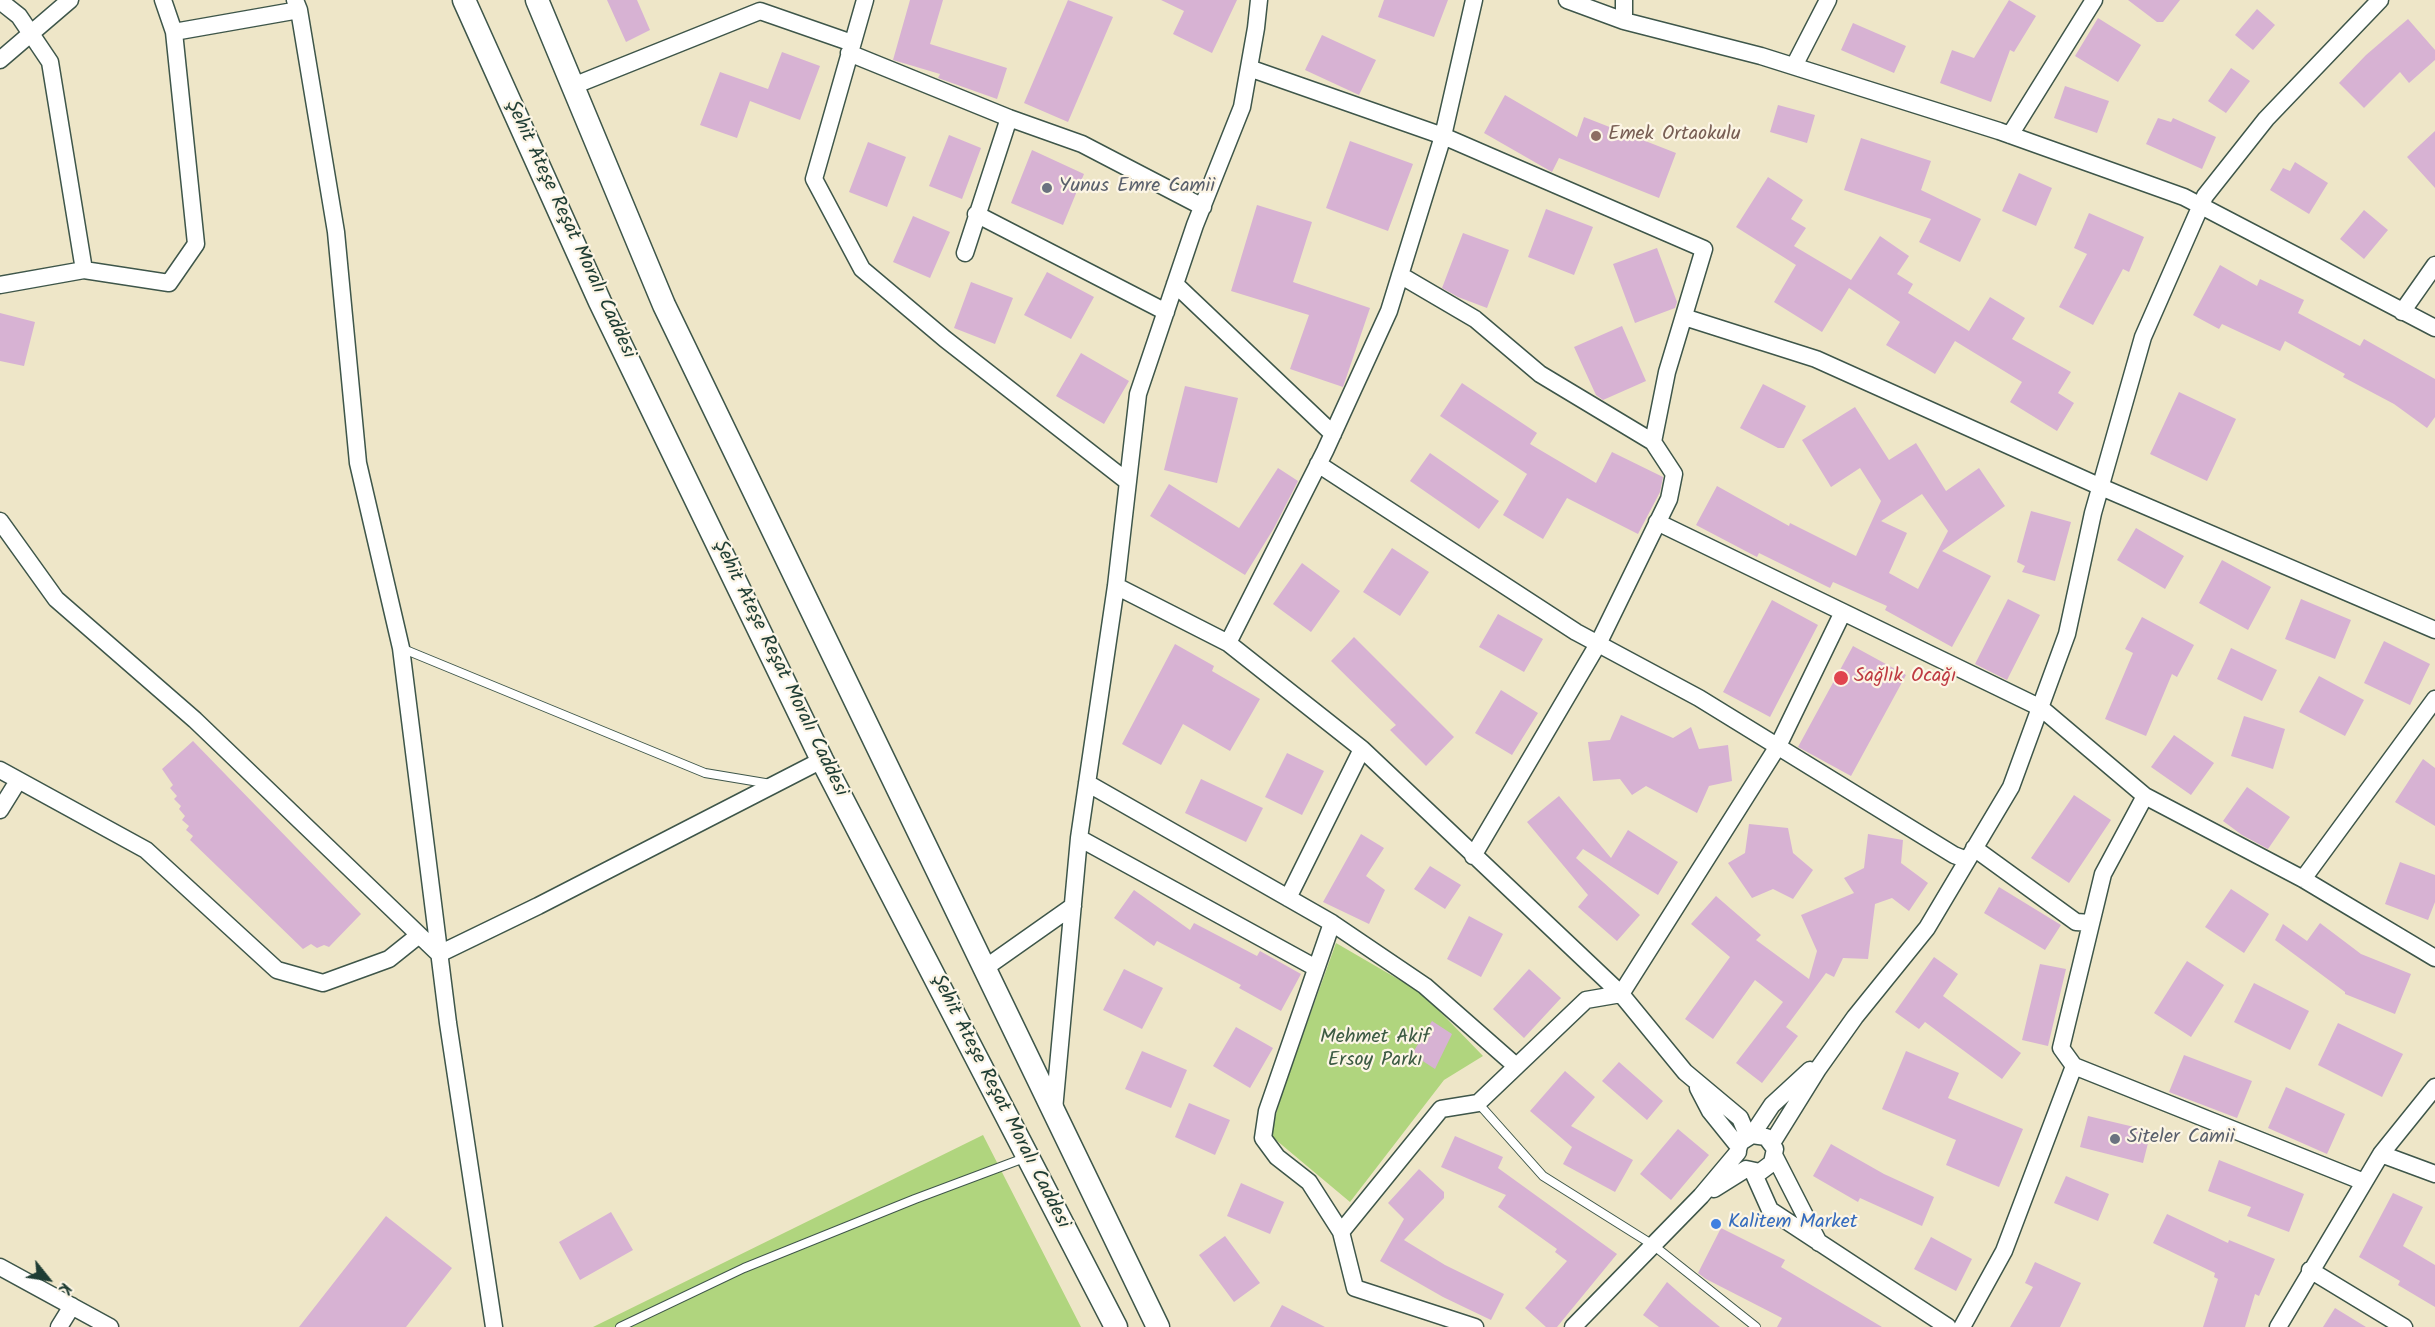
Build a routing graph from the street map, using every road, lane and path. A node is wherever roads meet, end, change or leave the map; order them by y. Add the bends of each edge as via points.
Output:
1 (70, 0) edge
2 (163, 0) edge
3 (464, 0) edge
4 (537, 0) edge
5 (743, 0) edge
6 (865, 0) edge
7 (1259, 0) edge
8 (1474, 0) edge
9 (1567, 0) edge
10 (1624, 0) edge
11 (1828, 0) edge
12 (2094, 0) edge
13 (2380, 0) edge
14 (0, 1) edge
15 (297, 5) edge
16 (745, 18) junction
17 (1624, 21) junction
18 (174, 32) junction
19 (30, 33) junction
20 (850, 48) junction
21 (0, 60) edge
22 (1794, 66) junction
23 (1250, 68) junction
24 (573, 86) junction
25 (1009, 118) junction
26 (2010, 135) junction
27 (1443, 136) junction
28 (2200, 206) junction
29 (1203, 207) junction
30 (976, 214) junction
31 (965, 253) dead end
32 (2435, 265) edge
33 (84, 270) junction
34 (1400, 274) junction
35 (0, 285) edge
36 (1175, 285) junction
37 (1166, 312) junction
38 (2402, 312) junction
39 (1684, 317) junction
40 (2435, 328) edge
41 (1333, 434) junction
42 (1653, 442) junction
43 (1318, 464) junction
44 (1128, 482) junction
45 (2101, 487) junction
46 (0, 521) edge
47 (1657, 522) junction
48 (1116, 586) junction
49 (1843, 612) junction
50 (2435, 630) edge
51 (1228, 643) junction
52 (1598, 644) junction
53 (401, 648) junction
54 (2435, 699) edge
55 (2041, 708) junction
56 (1778, 746) junction
57 (1362, 749) junction
58 (822, 760) junction
59 (0, 770) edge
60 (18, 781) junction
61 (1088, 783) junction
62 (774, 785) junction
63 (2145, 796) junction
64 (0, 810) edge
65 (1079, 838) junction
66 (1971, 854) junction
67 (1473, 856) junction
68 (2303, 879) junction
69 (1288, 898) junction
70 (1073, 906) junction
71 (1332, 923) junction
72 (2091, 923) junction
73 (418, 935) junction
74 (439, 954) junction
75 (2435, 958) edge
76 (985, 968) junction
77 (1316, 968) junction
78 (1621, 994) junction
79 (1833, 1048) junction
80 (1516, 1066) junction
81 (2074, 1066) junction
82 (2435, 1087) edge
83 (1478, 1103) junction
84 (1054, 1110) junction
85 (1744, 1143) junction
86 (1773, 1150) junction
87 (2380, 1154) junction
88 (1028, 1157) junction
89 (1750, 1171) junction
90 (2435, 1174) edge
91 (2364, 1182) junction
92 (1701, 1196) junction
93 (1341, 1232) junction
94 (1820, 1244) junction
95 (1653, 1245) junction
96 (0, 1267) edge
97 (2310, 1270) junction
98 (72, 1306) junction
99 (59, 1327) edge
100 (110, 1327) edge
101 (494, 1327) edge
102 (620, 1327) edge
103 (1116, 1327) edge
104 (1158, 1327) edge
105 (1476, 1327) edge
106 (1573, 1327) edge
107 (1756, 1327) edge
108 (1948, 1327) edge
109 (1962, 1327) edge
110 (2278, 1327) edge
111 (2404, 1327) edge

1 - 19 street
2 - 18 street
3 - 58 main road, Şehit Ateşe Reşat Moralı Caddesi via 600,302
4 - 24 main road
5 - 16 street
6 - 20 street
7 - 23 street
8 - 27 street
9 - 17 street
10 - 17 street
11 - 22 street
12 - 26 street
13 - 28 street via 2266,119
14 - 19 street via 19,16
15 - 18 street
15 - 53 street via 336,232 358,463
16 - 20 street via 760,11
16 - 24 street
17 - 22 street
18 - 33 street via 196,244 169,283
19 - 21 street
19 - 33 street via 50,62
20 - 25 street
20 - 44 street via 814,179 862,269
22 - 26 street
23 - 27 street
23 - 29 street via 1242,107
24 - 76 main road via 664,305
25 - 29 street via 1082,144
25 - 30 street
26 - 28 street
27 - 34 street
27 - 39 street via 1704,249
28 - 38 street
28 - 45 street via 2143,337
29 - 36 street
30 - 31 street
30 - 37 street
32 - 38 street
33 - 35 street
34 - 41 street via 1389,311
34 - 42 street via 1475,319 1540,374
36 - 37 street
36 - 41 street
37 - 44 street via 1138,394
38 - 40 street
39 - 42 street via 1667,372
39 - 45 street via 1816,358
41 - 43 street
42 - 47 street via 1674,474 1670,499
43 - 51 street
43 - 52 street
44 - 48 street
45 - 50 street
45 - 55 street via 2067,634
46 - 73 street via 56,599 195,720
47 - 49 street
47 - 52 street
48 - 51 street
48 - 61 street
49 - 55 street
49 - 56 street
51 - 57 street
52 - 56 street via 1700,698
52 - 67 street
53 - 62 lane via 705,773
53 - 74 street
54 - 68 street
55 - 63 street
55 - 66 street via 2011,787
56 - 66 street via 1954,855
56 - 78 street
57 - 67 street
57 - 69 street
58 - 62 street
58 - 88 main road, Şehit Ateşe Reşat Moralı Caddesi
59 - 60 street
60 - 64 street
60 - 73 street via 146,850 277,970 323,983 389,959
61 - 65 street
61 - 69 street
62 - 74 street
63 - 68 street
63 - 72 street via 2103,874
65 - 70 street
65 - 77 street
66 - 72 street via 2076,922
66 - 79 street via 1927,928
67 - 78 street
68 - 75 street
69 - 71 street
70 - 76 street
70 - 84 street
71 - 77 street
71 - 80 street via 1425,986
72 - 81 street via 2061,1048
73 - 74 street
74 - 101 street
76 - 84 main road
77 - 93 street via 1267,1111 1263,1138 1277,1157 1309,1182
78 - 80 street via 1586,1000
78 - 85 street via 1689,1076 1740,1118
79 - 85 street via 1772,1105
79 - 86 street
80 - 83 street
81 - 91 street
81 - 109 street via 2004,1251
82 - 87 street
83 - 93 street via 1441,1109
83 - 95 lane via 1543,1176
84 - 104 main road
85 - 86 street via 1766,1137
85 - 89 street via 1741,1164
85 - 92 street
86 - 89 street via 1767,1169
86 - 94 street
87 - 90 street
87 - 91 street
88 - 102 lane via 744,1268
88 - 103 main road, Şehit Ateşe Reşat Moralı Caddesi
89 - 92 street
89 - 94 street via 1770,1210
91 - 97 street
92 - 95 street
93 - 105 street via 1355,1288
94 - 108 street
95 - 106 street
95 - 107 lane
96 - 98 street
97 - 110 street
97 - 111 street
98 - 99 street
98 - 100 street

